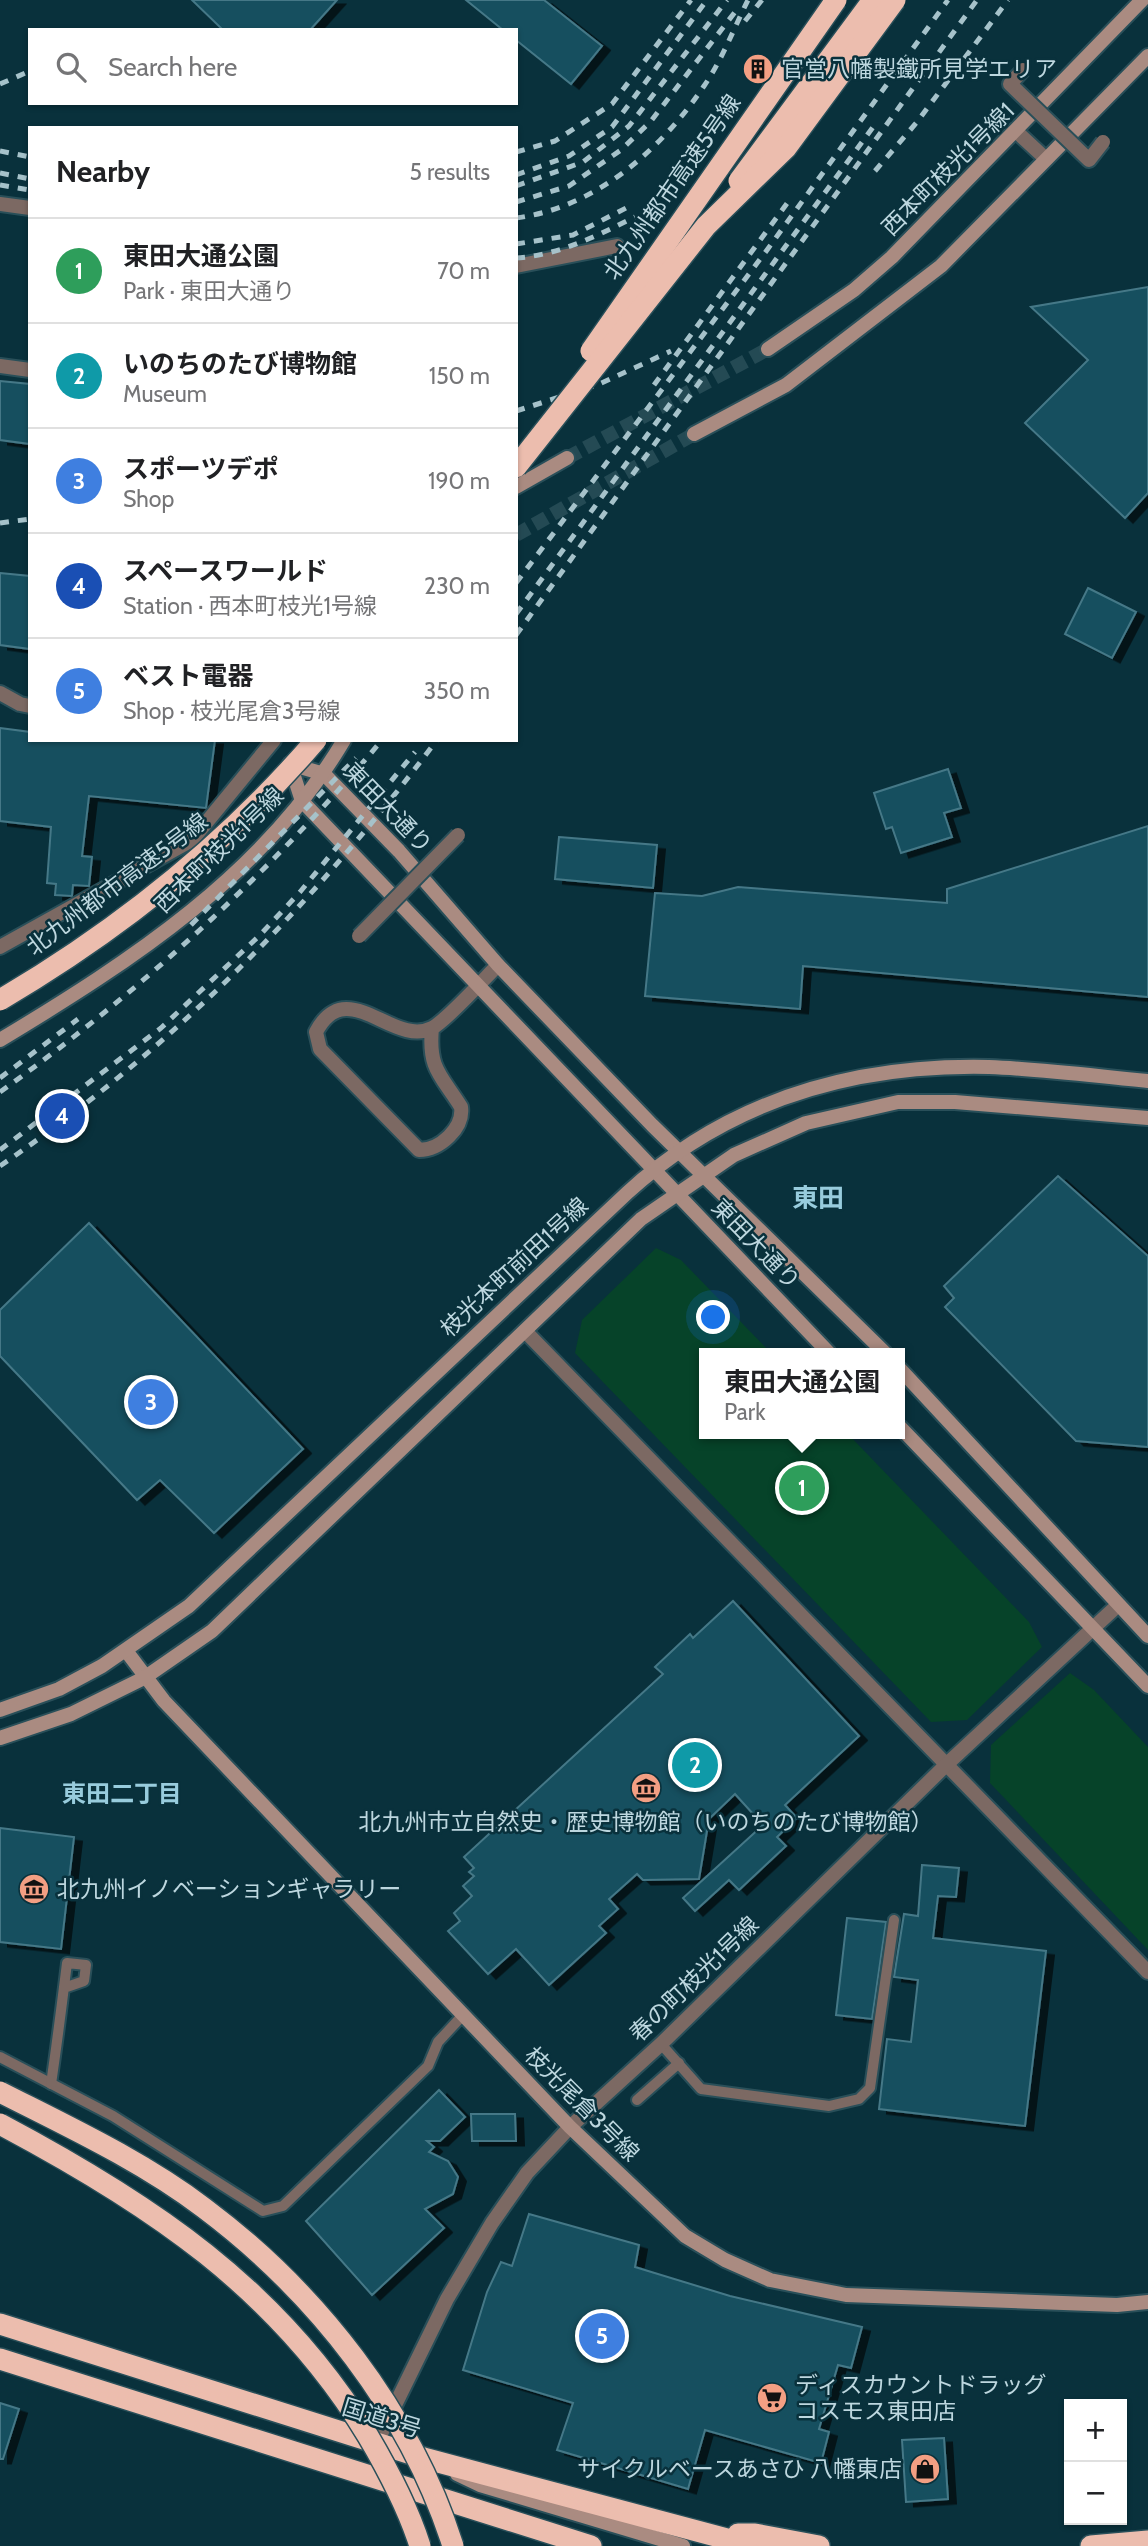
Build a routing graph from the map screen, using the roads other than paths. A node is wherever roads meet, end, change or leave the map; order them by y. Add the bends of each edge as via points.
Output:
1 (836, 0) edge
2 (873, 0) edge
3 (895, 0) edge
4 (1142, 0) edge
5 (1148, 56) edge
6 (1023, 69) dead end
7 (1017, 132) junction
8 (1103, 142) dead end
9 (1046, 159) junction
10 (0, 204) edge
11 (28, 208) edge
12 (706, 226) junction
13 (618, 246) dead end
14 (518, 267) edge
15 (768, 349) tunnel mouth
16 (0, 366) edge
17 (28, 370) edge
18 (694, 434) tunnel mouth
19 (566, 458) tunnel mouth
20 (518, 461) edge
21 (518, 462) edge
22 (518, 486) edge
23 (0, 693) edge
24 (28, 706) edge
25 (272, 742) edge
26 (303, 742) edge
27 (314, 742) edge
28 (343, 742) edge
29 (290, 764) junction
30 (324, 774) junction
31 (302, 801) junction
32 (458, 835) dead end
33 (359, 936) dead end
34 (0, 947) edge
35 (498, 965) junction
36 (477, 986) junction
37 (0, 999) edge
38 (432, 1028) junction
39 (0, 1040) edge
40 (1148, 1081) edge
41 (1148, 1118) edge
42 (678, 1150) junction
43 (652, 1170) junction
44 (703, 1176) junction
45 (676, 1193) junction
46 (525, 1331) junction
47 (825, 1348) edge
48 (881, 1348) edge
49 (905, 1374) edge
50 (905, 1432) edge
51 (1118, 1605) junction
52 (1091, 1627) junction
53 (1148, 1636) edge
54 (127, 1652) junction
55 (144, 1678) junction
56 (1148, 1686) edge
57 (0, 1710) edge
58 (0, 1738) edge
59 (947, 1764) junction
60 (894, 1920) dead end
61 (1148, 1972) edge
62 (64, 1988) dead end
63 (463, 2015) junction
64 (661, 2044) junction
65 (0, 2057) edge
66 (679, 2063) junction
67 (51, 2084) junction
68 (0, 2092) edge
69 (637, 2100) dead end
70 (0, 2124) edge
71 (570, 2127) junction
72 (1148, 2302) edge
73 (0, 2324) edge
74 (0, 2359) edge
75 (376, 2444) junction
76 (427, 2459) junction
77 (708, 2535) junction
78 (1148, 2541) edge
79 (420, 2546) edge
80 (453, 2546) edge
81 (591, 2546) edge
82 (683, 2546) edge
83 (753, 2546) edge
84 (819, 2546) edge
85 (1091, 2546) edge

1 - 20 highway, 北九州都市高速5号線, bridge
2 - 12 highway, bridge
3 - 12 highway, bridge via 786,148
4 - 7 street, 西本町枝光1号線1
5 - 9 street
6 - 8 street, bridge via 1010,84 1089,160
7 - 9 street
7 - 15 street, 西本町枝光1号線1 via 892,257 823,313
9 - 18 street via 942,266 894,305 786,385
10 - 11 street
12 - 21 highway, bridge
13 - 14 street
16 - 17 street
19 - 22 street
23 - 24 street
25 - 34 street via 192,840
26 - 29 street, 西本町枝光1号線
27 - 37 highway, 北九州都市高速5号線, bridge via 237,826 182,874 90,943
28 - 30 street, 西本町枝光1号線
29 - 30 street, 東田大通り
29 - 31 street, 東田大通り
29 - 37 street, 西本町枝光1号線 via 228,833 168,884
30 - 31 street, 西本町枝光1号線
30 - 35 street, 東田大通り
31 - 36 street, 東田大通り
31 - 39 street, 西本町枝光1号線 via 229,879 168,932
32 - 33 street, bridge
35 - 36 street
35 - 42 street, 東田大通り
36 - 38 street
36 - 43 street, 東田大通り
38 - 38 street via 434,1069 462,1114 459,1125 438,1145 419,1150 320,1049 315,1038 329,1017 346,1009 366,1012 396,1028
40 - 42 street, 枝光本町前田1号線 via 990,1067 912,1070 800,1091
41 - 44 street via 954,1102 898,1102 780,1132
42 - 43 street, 枝光本町前田1号線
42 - 44 street, 東田大通り
43 - 45 street, 東田大通り
43 - 54 street, 枝光本町前田1号線 via 189,1606
44 - 45 street
44 - 48 street, 東田大通り
45 - 46 street via 641,1219
45 - 47 street, 東田大通り
46 - 55 street via 252,1595 212,1631
46 - 59 street
49 - 51 street
50 - 52 street
51 - 52 street, 春の町枝光1号線
51 - 53 street
52 - 56 street
52 - 59 street, 春の町枝光1号線
54 - 55 street, 枝光尾倉3号線
54 - 57 street, 枝光本町前田1号線 via 59,1689
55 - 58 street via 71,1714
55 - 63 street, 枝光尾倉3号線
59 - 61 street
59 - 64 street, 春の町枝光1号線
60 - 66 lane via 870,2088 859,2099 829,2106 701,2089
62 - 67 lane
63 - 67 lane via 438,2042 428,2066 283,2206 263,2211 113,2116
63 - 71 street, 枝光尾倉3号線
64 - 66 lane
64 - 71 street, 春の町枝光1号線
65 - 67 lane
66 - 69 lane
68 - 80 highway, bridge via 146,2170 204,2208 310,2304 394,2417
70 - 79 highway, bridge via 101,2179 178,2230 246,2285 301,2342 347,2402 387,2467
71 - 72 street, 枝光尾倉3号線 via 685,2236 770,2280 846,2295 1117,2305
71 - 75 street, 春の町枝光1号線 via 527,2173 492,2223 447,2300
73 - 75 highway, 国道3号
74 - 81 highway
75 - 76 highway, 国道3号
76 - 77 highway, 国道3号
76 - 82 street via 480,2486
77 - 83 highway, 国道3号
77 - 84 highway via 755,2534
78 - 85 highway

